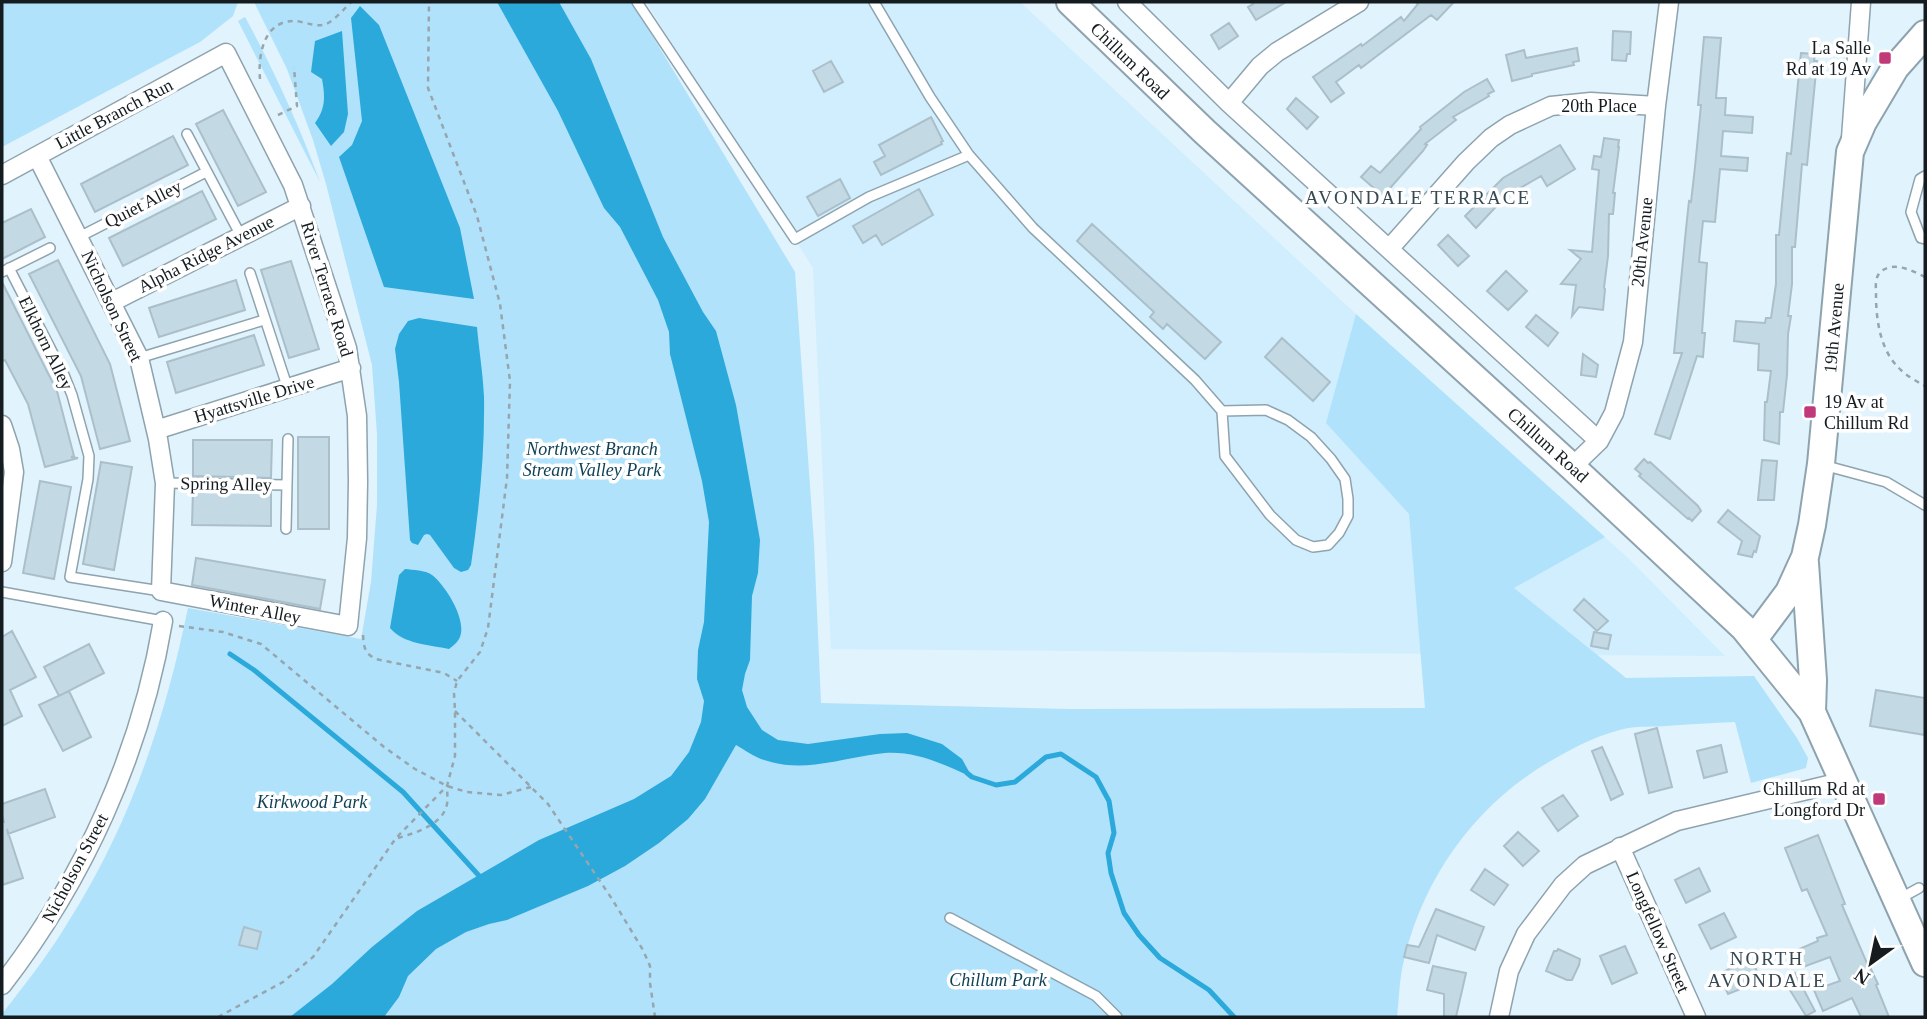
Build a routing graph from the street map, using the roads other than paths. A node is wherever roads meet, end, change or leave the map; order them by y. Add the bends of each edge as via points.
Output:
1 (637, 2) edge
2 (874, 2) edge
3 (1070, 2) edge
4 (1127, 2) edge
5 (1359, 2) edge
6 (1670, 2) edge
7 (1861, 2) edge
8 (1925, 34) edge
9 (226, 53) joint
10 (1229, 103) junction
11 (1656, 106) junction
12 (187, 134) dead end
13 (1850, 152) junction
14 (969, 155) junction
15 (37, 156) junction
16 (206, 172) junction
17 (2, 175) edge
18 (1925, 176) edge
19 (301, 206) junction
20 (241, 236) junction
21 (79, 237) junction
22 (1925, 239) edge
23 (50, 248) dead end
24 (1389, 249) junction
25 (6, 270) edge
26 (250, 273) dead end
27 (112, 302) junction
28 (264, 320) junction
29 (139, 358) junction
30 (351, 368) junction
31 (288, 389) junction
32 (1222, 411) junction
33 (2, 425) edge
34 (156, 430) junction
35 (288, 439) dead end
36 (1599, 441) junction
37 (1821, 464) junction
38 (1572, 467) junction
39 (165, 483) junction
40 (287, 485) junction
41 (1925, 505) edge
42 (286, 530) dead end
43 (1805, 557) junction
44 (2, 562) edge
45 (161, 591) junction
46 (2, 592) edge
47 (163, 621) joint
48 (356, 631) joint
49 (1754, 639) junction
50 (1812, 712) junction
51 (1845, 781) junction
52 (1620, 847) junction
53 (950, 918) dead end
54 (1925, 963) edge
55 (2, 985) edge
56 (1117, 1017) edge
57 (1499, 1017) edge
58 (1696, 1017) edge

1 - 14 lane via 795,239 869,197
2 - 14 lane
3 - 38 main road, Chillum Road via 1224,151
4 - 10 street, Chillum Road
5 - 10 street via 1277,52
6 - 11 street, 20th Avenue
7 - 13 street, 19th Avenue
8 - 13 main road via 1895,68
9 - 15 street, Little Branch Run
9 - 19 street, River Terrace Road
10 - 24 street, Chillum Road
11 - 24 street, 20th Place via 1551,106 1510,125 1466,162
11 - 36 street, 20th Avenue via 1633,342 1614,414
12 - 16 lane
13 - 37 main road, 19th Avenue
14 - 32 lane via 1033,228
15 - 17 street, Little Branch Run
15 - 21 street, Nicholson Street
16 - 20 lane
16 - 21 lane, Quiet Alley
18 - 22 lane via 1920,179 1912,212
19 - 20 street, Alpha Ridge Avenue
19 - 30 street, River Terrace Road
20 - 27 street, Alpha Ridge Avenue
21 - 27 street, Nicholson Street
23 - 25 lane, Elkhorn Alley
24 - 36 street, Chillum Road
25 - 45 lane, Elkhorn Alley via 64,375 89,456 70,577
26 - 28 lane
27 - 29 street, Nicholson Street
28 - 29 lane
28 - 31 lane
29 - 34 street, Nicholson Street
30 - 31 street, Hyattsville Drive
30 - 48 street, River Terrace Road via 357,416
31 - 34 street, Hyattsville Drive
32 - 32 lane via 1265,410 1277,415 1311,437 1331,458 1345,479 1348,516 1328,545 1312,548 1296,540 1270,515 1226,456
33 - 44 street via 14,472
34 - 39 street, Nicholson Street
35 - 40 lane, Spring Alley
36 - 38 street, 20th Avenue
37 - 41 lane via 1886,481
37 - 43 main road, 19th Avenue
38 - 49 main road, Chillum Road
39 - 40 lane, Spring Alley
39 - 45 street, Nicholson Street
40 - 42 lane, Spring Alley
43 - 49 main road, 19th Avenue via 1789,592
43 - 50 main road
45 - 48 street, Winter Alley
46 - 47 lane
47 - 55 street, Nicholson Street via 141,712 100,825 45,925
49 - 50 main road, Chillum Road
50 - 51 main road, Chillum Road
51 - 52 street via 1677,821
51 - 54 main road, Chillum Road via 1908,894
52 - 57 street via 1585,864 1563,884 1533,924 1509,971
52 - 58 street, Longfellow Street
53 - 56 lane via 1096,996

